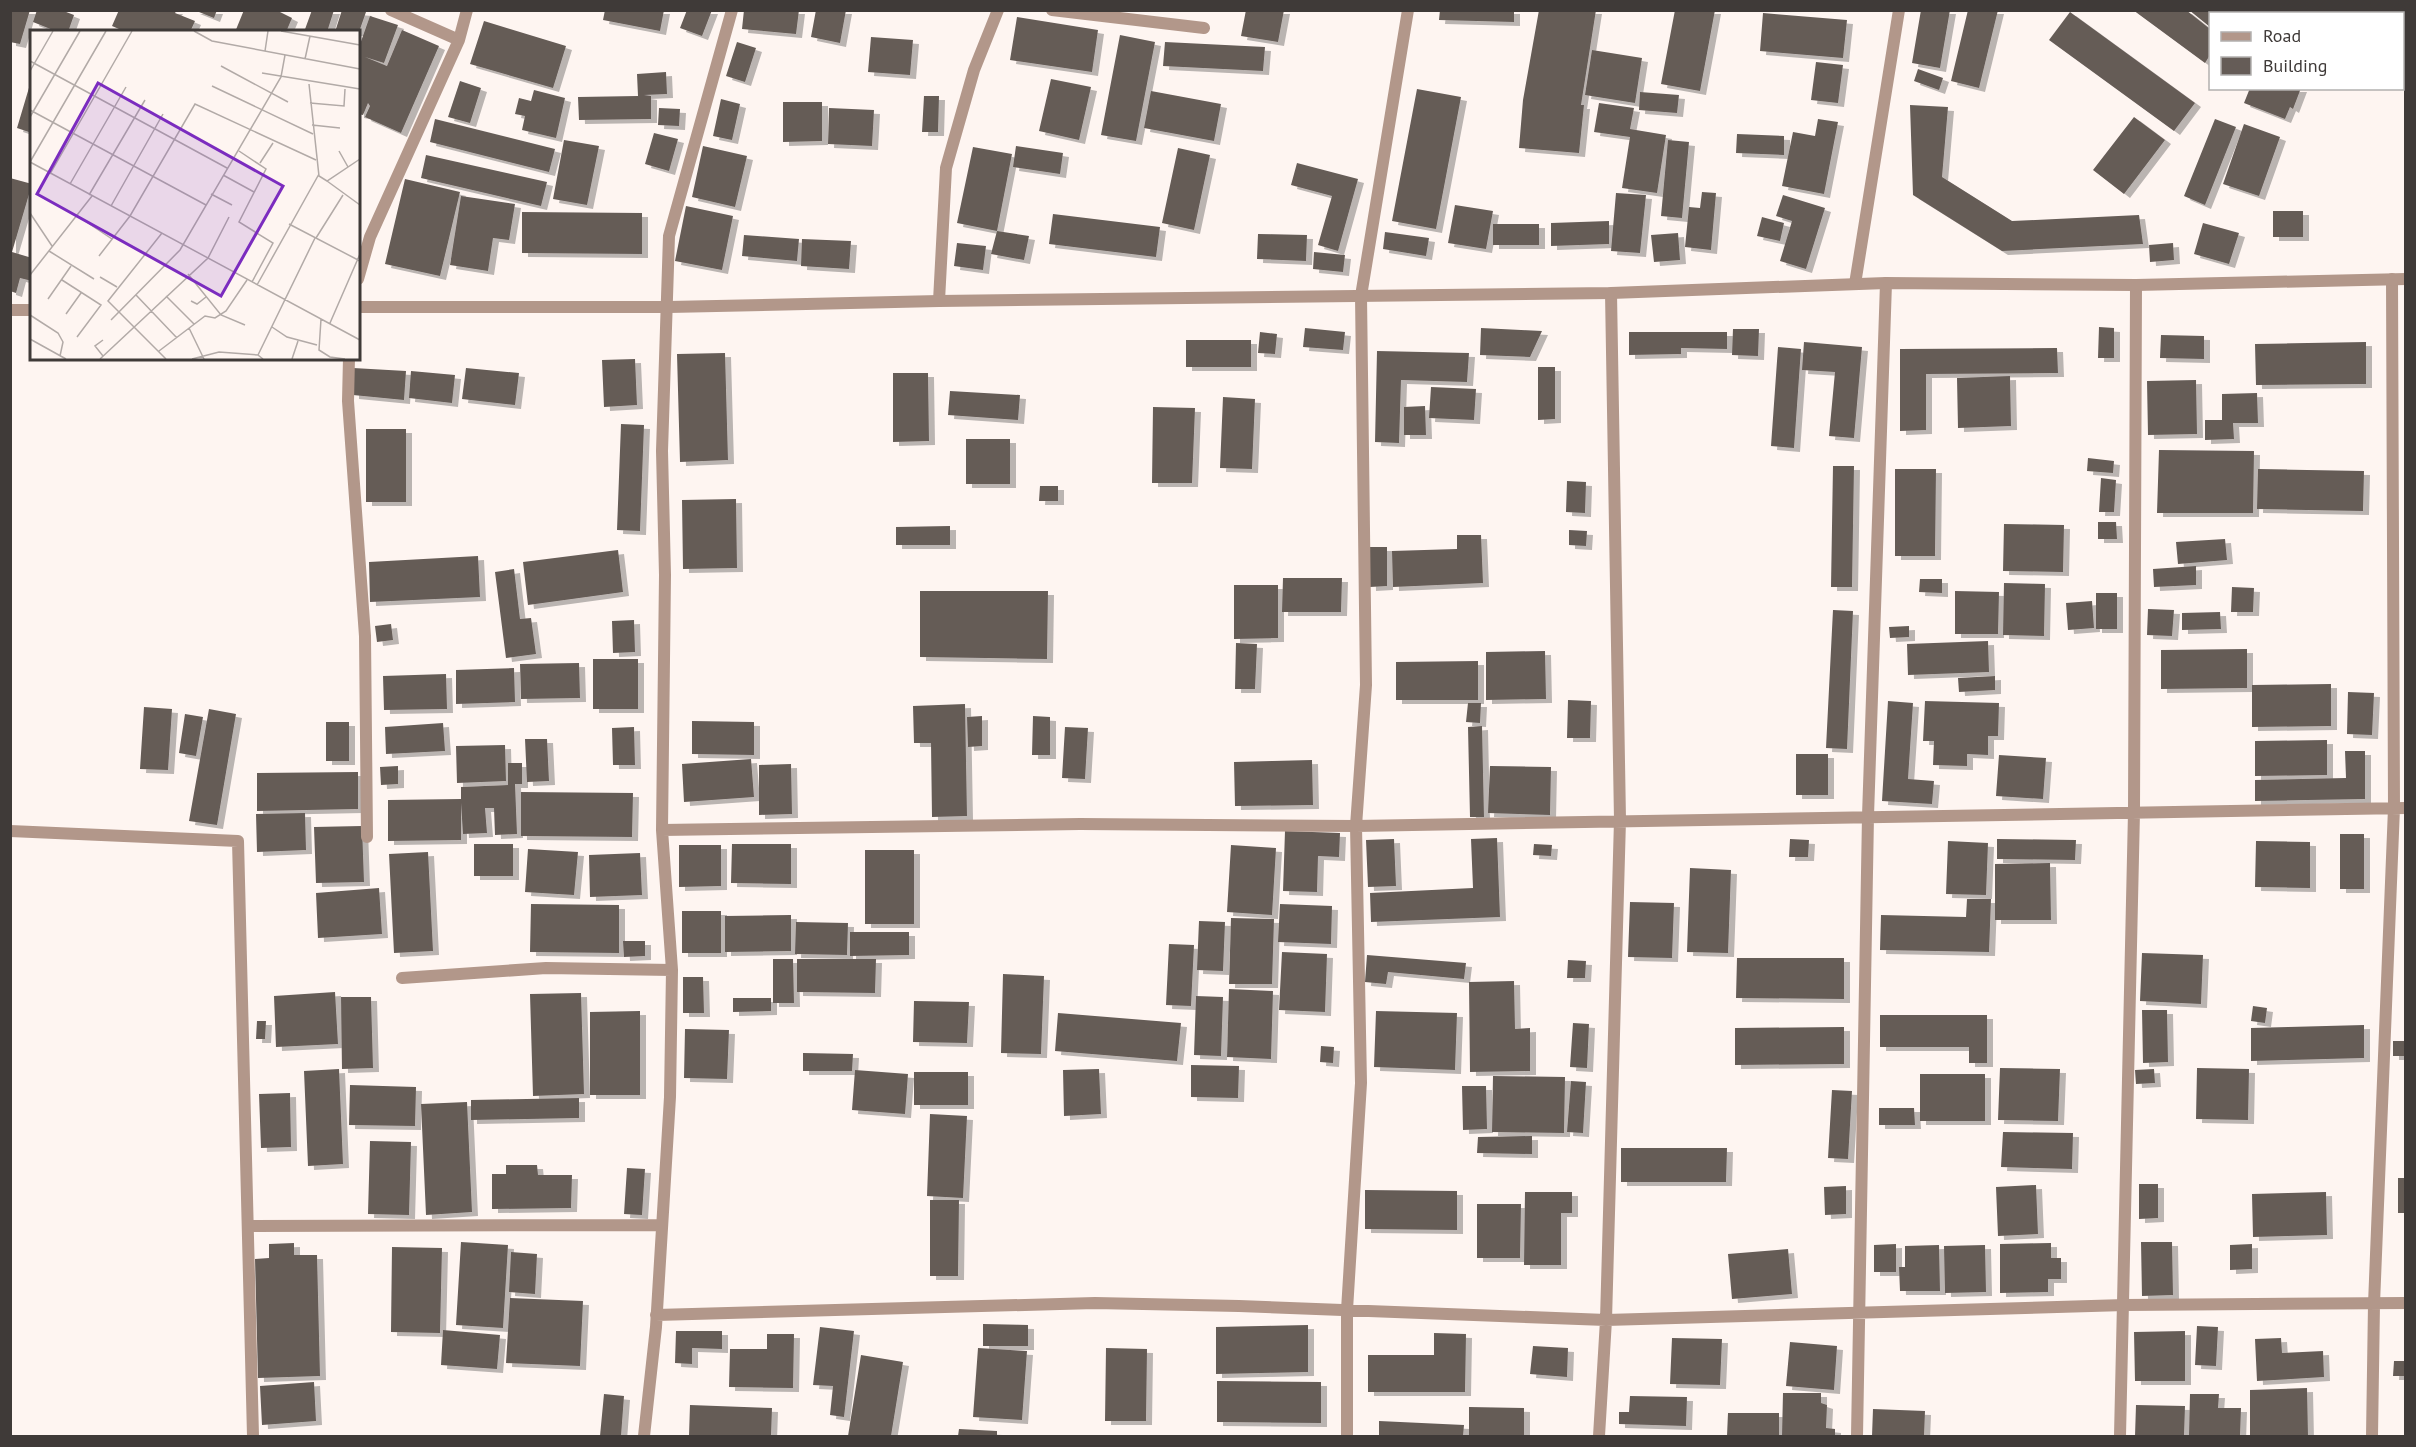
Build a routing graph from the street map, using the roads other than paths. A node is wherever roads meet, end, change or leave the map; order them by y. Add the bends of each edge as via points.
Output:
1 (390, 10) edge
2 (467, 10) edge
3 (732, 10) edge
4 (998, 10) edge
5 (1052, 10) edge
6 (1408, 10) edge
7 (1899, 10) edge
8 (1204, 28) dead end
9 (459, 40) junction
10 (360, 272) edge
11 (2392, 279) junction
12 (2406, 279) edge
13 (1886, 283) junction
14 (1855, 285) junction
15 (2136, 285) junction
16 (1611, 293) junction
17 (1361, 296) junction
18 (939, 301) junction
19 (360, 307) edge
20 (669, 307) junction
21 (10, 310) edge
22 (30, 310) edge
23 (349, 360) edge
24 (2400, 808) edge
25 (2134, 812) junction
26 (1868, 816) junction
27 (1620, 820) junction
28 (1356, 826) junction
29 (662, 830) junction
30 (10, 831) edge
31 (367, 837) dead end
32 (672, 970) junction
33 (402, 978) dead end
34 (661, 1225) junction
35 (248, 1226) junction
36 (2406, 1303) edge
37 (2374, 1304) junction
38 (2125, 1305) junction
39 (1347, 1310) junction
40 (1861, 1314) junction
41 (656, 1315) junction
42 (1606, 1320) junction
43 (253, 1437) edge
44 (644, 1437) edge
45 (1347, 1437) edge
46 (1599, 1437) edge
47 (1857, 1437) edge
48 (2120, 1437) edge
49 (2372, 1437) edge

1 - 9 street
2 - 9 street
3 - 20 street via 669,236
4 - 18 street via 974,70 946,168
5 - 8 street
6 - 17 street
7 - 14 street
9 - 10 street via 370,237
11 - 12 street
11 - 15 street
11 - 24 street
13 - 14 street
13 - 15 street
13 - 26 street
14 - 16 street
15 - 25 street
16 - 17 street
16 - 27 street
17 - 18 street
17 - 28 street via 1366,685
18 - 20 street
19 - 20 street
20 - 29 street via 662,451
21 - 22 street
23 - 31 street via 348,400 365,636
24 - 25 street
24 - 37 street
25 - 26 street
25 - 38 street
26 - 27 street
26 - 40 street
27 - 28 street
27 - 42 street
28 - 29 street via 1080,824
28 - 39 street via 1361,1083
29 - 32 street
30 - 35 street via 238,841
32 - 33 street via 546,968
32 - 34 street via 670,1097
34 - 35 street
34 - 41 street
35 - 43 street
36 - 37 street
37 - 38 street
37 - 49 street
38 - 40 street
38 - 48 street
39 - 41 street via 1095,1303
39 - 42 street
39 - 45 street
40 - 42 street
40 - 47 street
41 - 44 street
42 - 46 street

